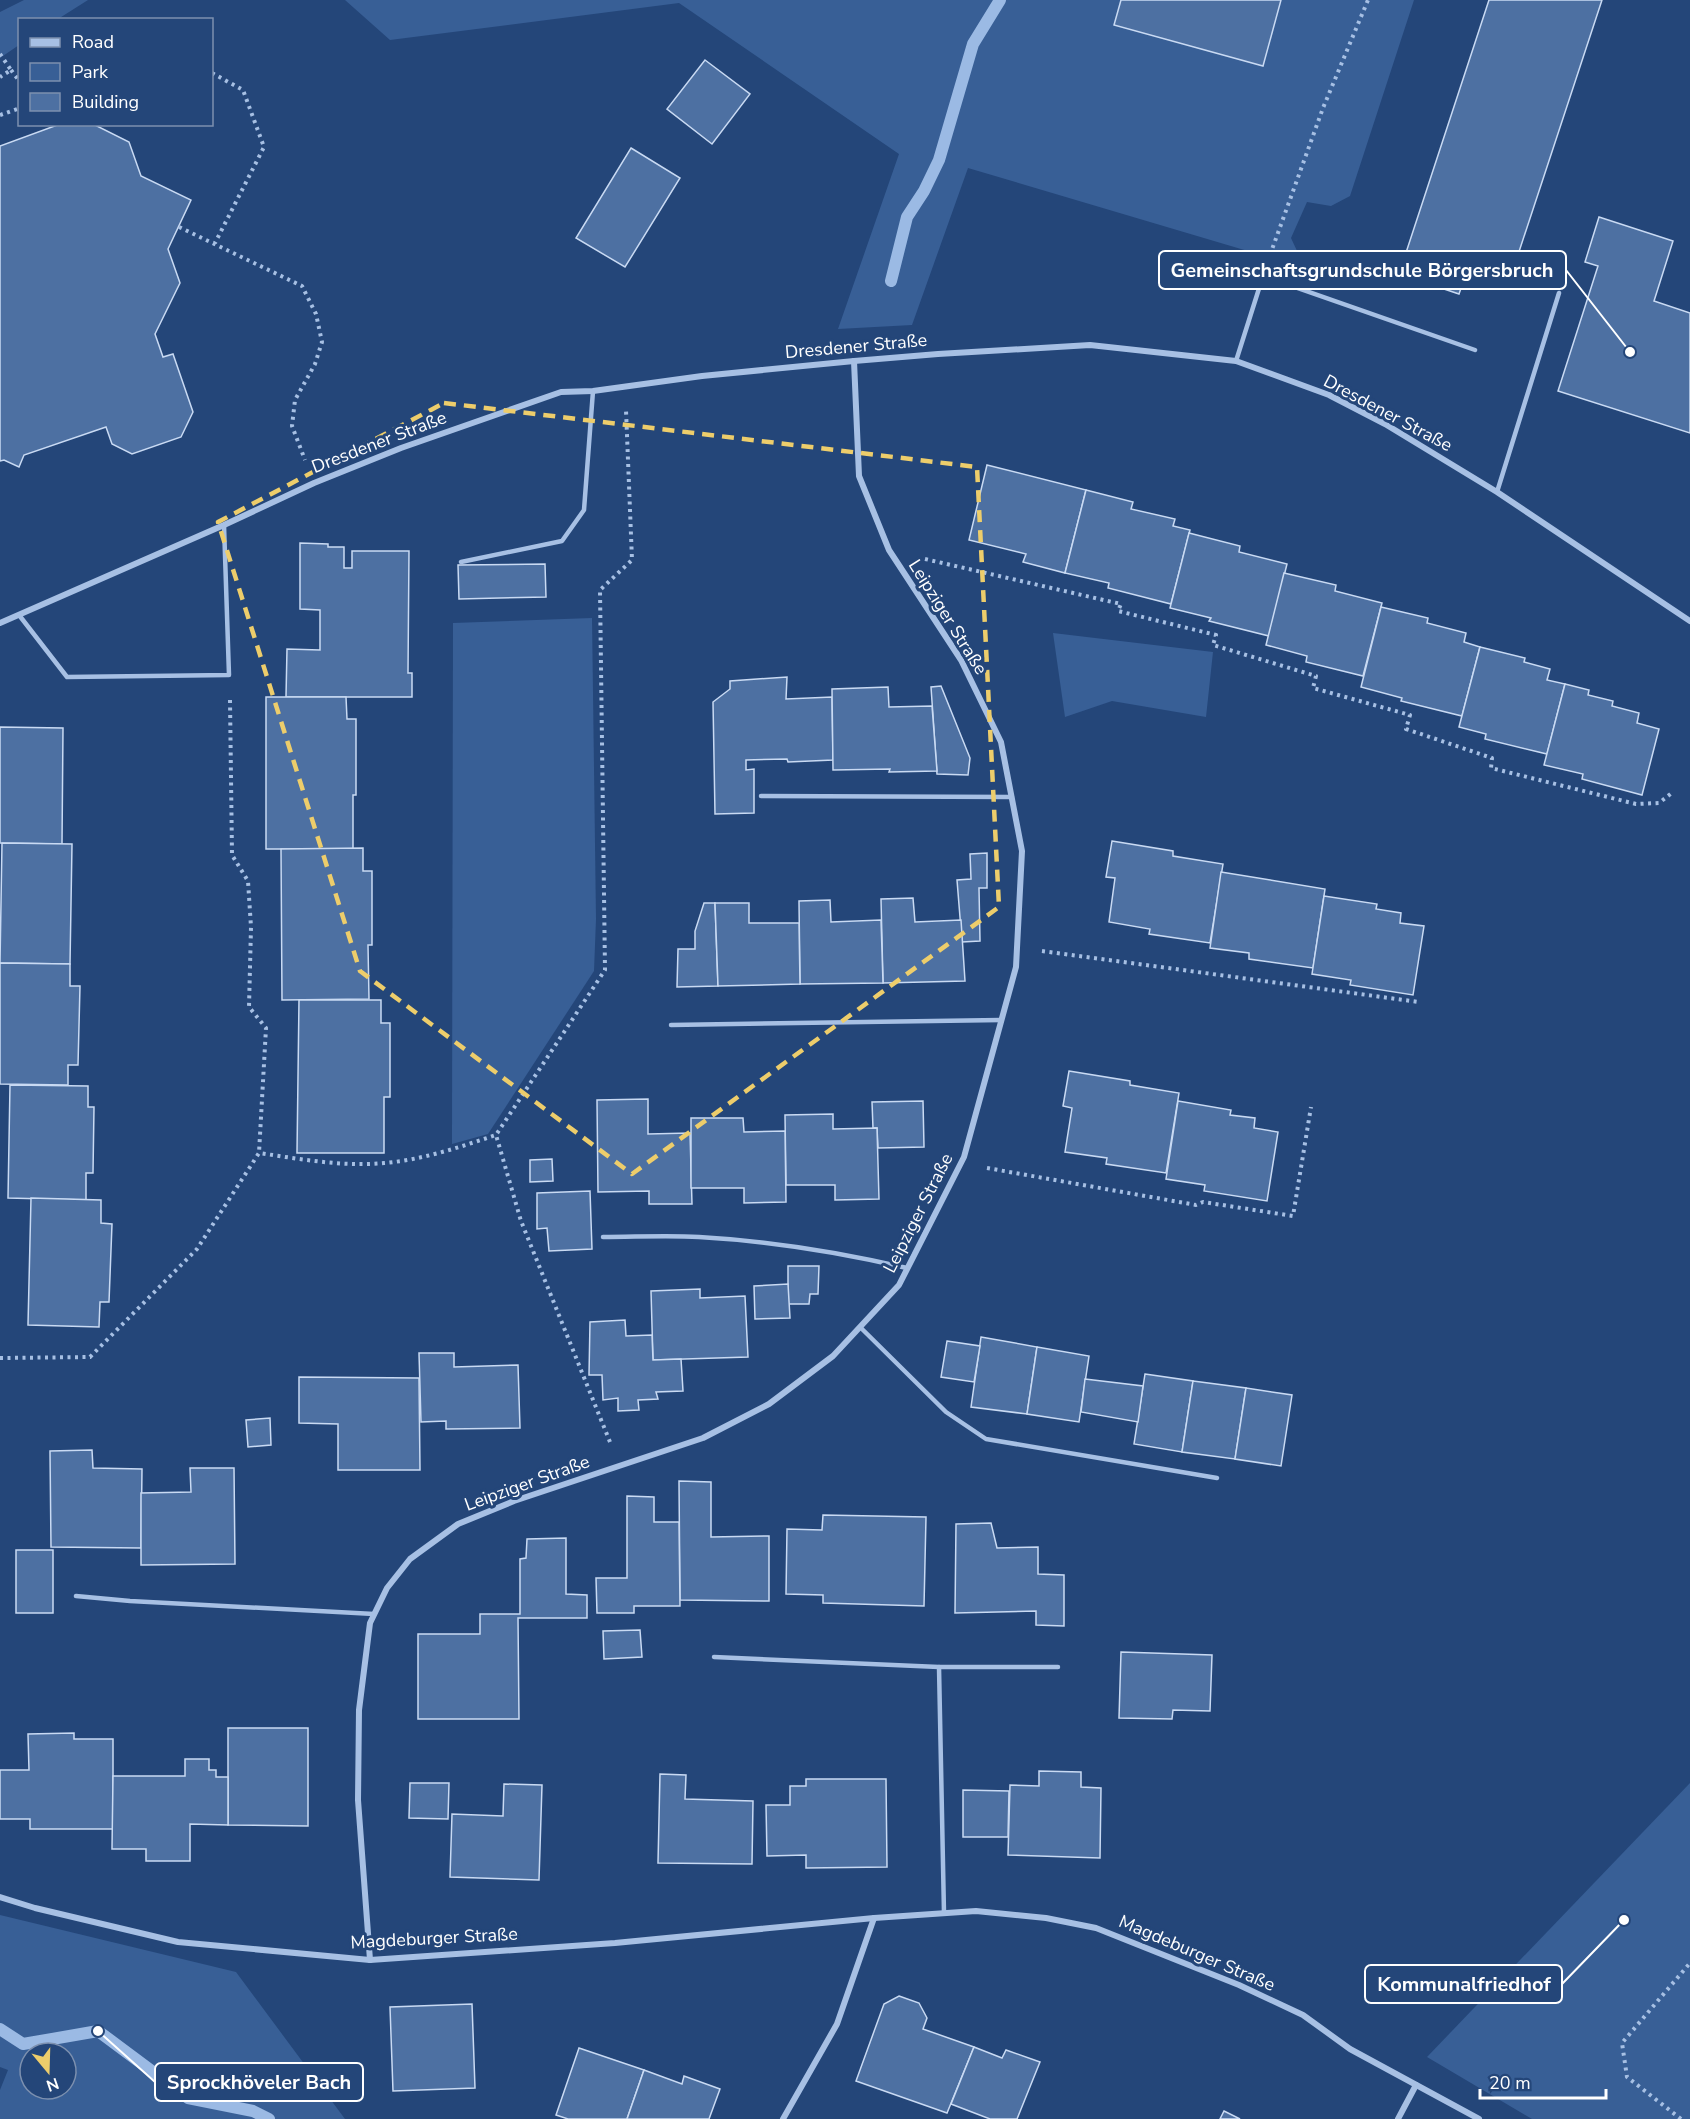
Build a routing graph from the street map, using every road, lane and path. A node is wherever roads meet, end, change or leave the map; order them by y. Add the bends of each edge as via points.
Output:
1 (1368, 0) edge
2 (0, 54) edge
3 (11, 70) junction
4 (213, 74) edge
5 (0, 77) edge
6 (18, 79) edge
7 (18, 109) edge
8 (0, 115) edge
9 (179, 227) dead end
10 (215, 243) junction
11 (1263, 276) junction
12 (1559, 293) dead end
13 (1475, 350) dead end
14 (854, 361) junction
15 (1236, 361) junction
16 (625, 387) junction
17 (594, 391) junction
18 (314, 483) junction
19 (1497, 492) junction
20 (224, 525) junction
21 (890, 550) junction
22 (461, 562) dead end
23 (19, 615) junction
24 (1690, 621) edge
25 (0, 623) edge
26 (229, 675) junction
27 (1673, 792) dead end
28 (761, 796) dead end
29 (1012, 797) junction
30 (1017, 947) junction
31 (1419, 1002) dead end
32 (1001, 1020) junction
33 (671, 1025) dead end
34 (1311, 1107) dead end
35 (496, 1135) junction
36 (259, 1153) junction
37 (960, 1164) junction
38 (603, 1237) dead end
39 (908, 1268) junction
40 (860, 1327) junction
41 (0, 1358) edge
42 (619, 1465) junction
43 (1217, 1478) dead end
44 (76, 1596) dead end
45 (374, 1614) junction
46 (714, 1657) dead end
47 (939, 1667) junction
48 (1058, 1667) dead end
49 (0, 1897) edge
50 (944, 1913) junction
51 (874, 1918) junction
52 (370, 1960) junction
53 (1690, 1963) edge
54 (1416, 2085) junction
55 (783, 2119) edge
56 (1398, 2119) edge
57 (1479, 2119) edge
58 (1681, 2119) edge

1 - 11 path via 1323,108
2 - 3 path
3 - 5 path
3 - 6 path
4 - 10 path via 243,90 264,147
7 - 8 path
9 - 10 path
10 - 18 path via 302,286 316,314 322,342 295,400 292,426
11 - 13 lane
11 - 15 lane
12 - 19 lane
14 - 15 street, Dresdener Straße via 1090,345
14 - 16 street, Dresdener Straße
14 - 21 street, Leipziger Straße via 859,476
15 - 19 street, Dresdener Straße via 1329,395
16 - 17 street, Dresdener Straße
16 - 35 path via 632,560 600,590 605,970
17 - 18 street, Dresdener Straße via 561,392
17 - 22 lane via 584,510 562,541
18 - 20 street, Dresdener Straße
19 - 24 street, Dresdener Straße
20 - 23 street, Dresdener Straße
20 - 26 lane
21 - 27 path via 1121,604 1118,611 1216,635 1213,645 1316,675 1313,688 1410,715 1406,729 1492,758 1491,768 1636,804 1659,803
21 - 29 street, Leipziger Straße via 966,670 1001,742
23 - 25 street, Dresdener Straße
23 - 26 lane via 67,677
26 - 36 path via 232,855 248,881 249,1007 266,1028
28 - 29 lane
29 - 30 street, Leipziger Straße via 1022,851
30 - 31 path
30 - 32 street, Leipziger Straße via 1016,967
32 - 33 lane
32 - 37 street, Leipziger Straße
34 - 37 path via 1293,1216 1203,1202 1196,1205
35 - 36 path via 442,1152 384,1163 328,1164
35 - 42 path via 521,1221
36 - 41 path via 197,1249 90,1357
37 - 39 street, Leipziger Straße
38 - 39 lane via 698,1236 857,1256
39 - 40 street, Leipziger Straße via 899,1285
40 - 42 street, Leipziger Straße via 833,1356 769,1404 703,1438
40 - 43 lane via 946,1412 986,1439
42 - 45 street, Leipziger Straße via 458,1524 410,1558 387,1588
44 - 45 lane
45 - 52 street, Leipziger Straße via 359,1710 357,1800
46 - 47 lane
47 - 48 lane
47 - 50 lane
49 - 52 street, Magdeburger Straße via 178,1942
50 - 51 street, Magdeburger Straße
50 - 54 street, Magdeburger Straße via 976,1911 1046,1918 1107,1932 1302,2015 1350,2049
51 - 52 street, Magdeburger Straße via 615,1943
51 - 55 street via 837,2024
53 - 58 path via 1622,2043 1627,2076
54 - 56 street
54 - 57 street, Magdeburger Straße

